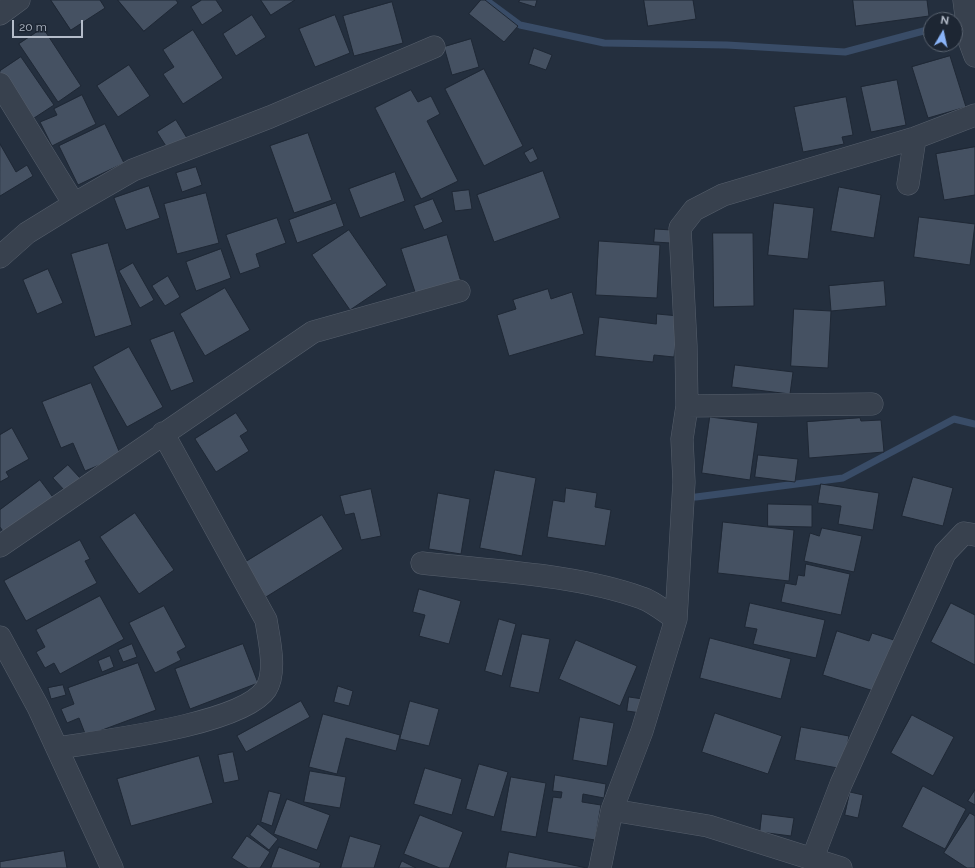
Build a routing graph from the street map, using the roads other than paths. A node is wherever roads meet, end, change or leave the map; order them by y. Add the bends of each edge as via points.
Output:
1 (19, 0) edge
2 (964, 4) edge
3 (0, 14) edge
4 (434, 47) dead end
5 (972, 48) edge
6 (0, 84) edge
7 (975, 115) edge
8 (915, 138) junction
9 (908, 184) dead end
10 (74, 204) junction
11 (0, 257) edge
12 (460, 291) dead end
13 (872, 404) dead end
14 (687, 406) junction
15 (163, 433) junction
16 (975, 535) edge
17 (0, 546) edge
18 (422, 563) dead end
19 (676, 619) junction
20 (0, 637) edge
21 (57, 748) junction
22 (612, 810) junction
23 (812, 860) junction
24 (112, 868) edge
25 (600, 868) edge
26 (841, 868) edge

1 - 3 street
2 - 5 street
4 - 10 street via 270,117 133,170
6 - 10 street
7 - 8 street
8 - 9 street
8 - 14 street via 723,195 694,210 680,228
10 - 11 street via 27,234
12 - 15 street via 313,332
13 - 14 street
14 - 19 street via 682,439 684,482
15 - 17 street via 134,456
15 - 21 street via 266,620 272,653 266,689 252,703 231,713 187,726
16 - 23 street via 964,533 945,553 841,784
18 - 19 street via 536,575 603,587 643,598
19 - 22 street via 642,731
20 - 21 street
21 - 24 street
22 - 23 street via 708,826
22 - 25 street
23 - 26 street

